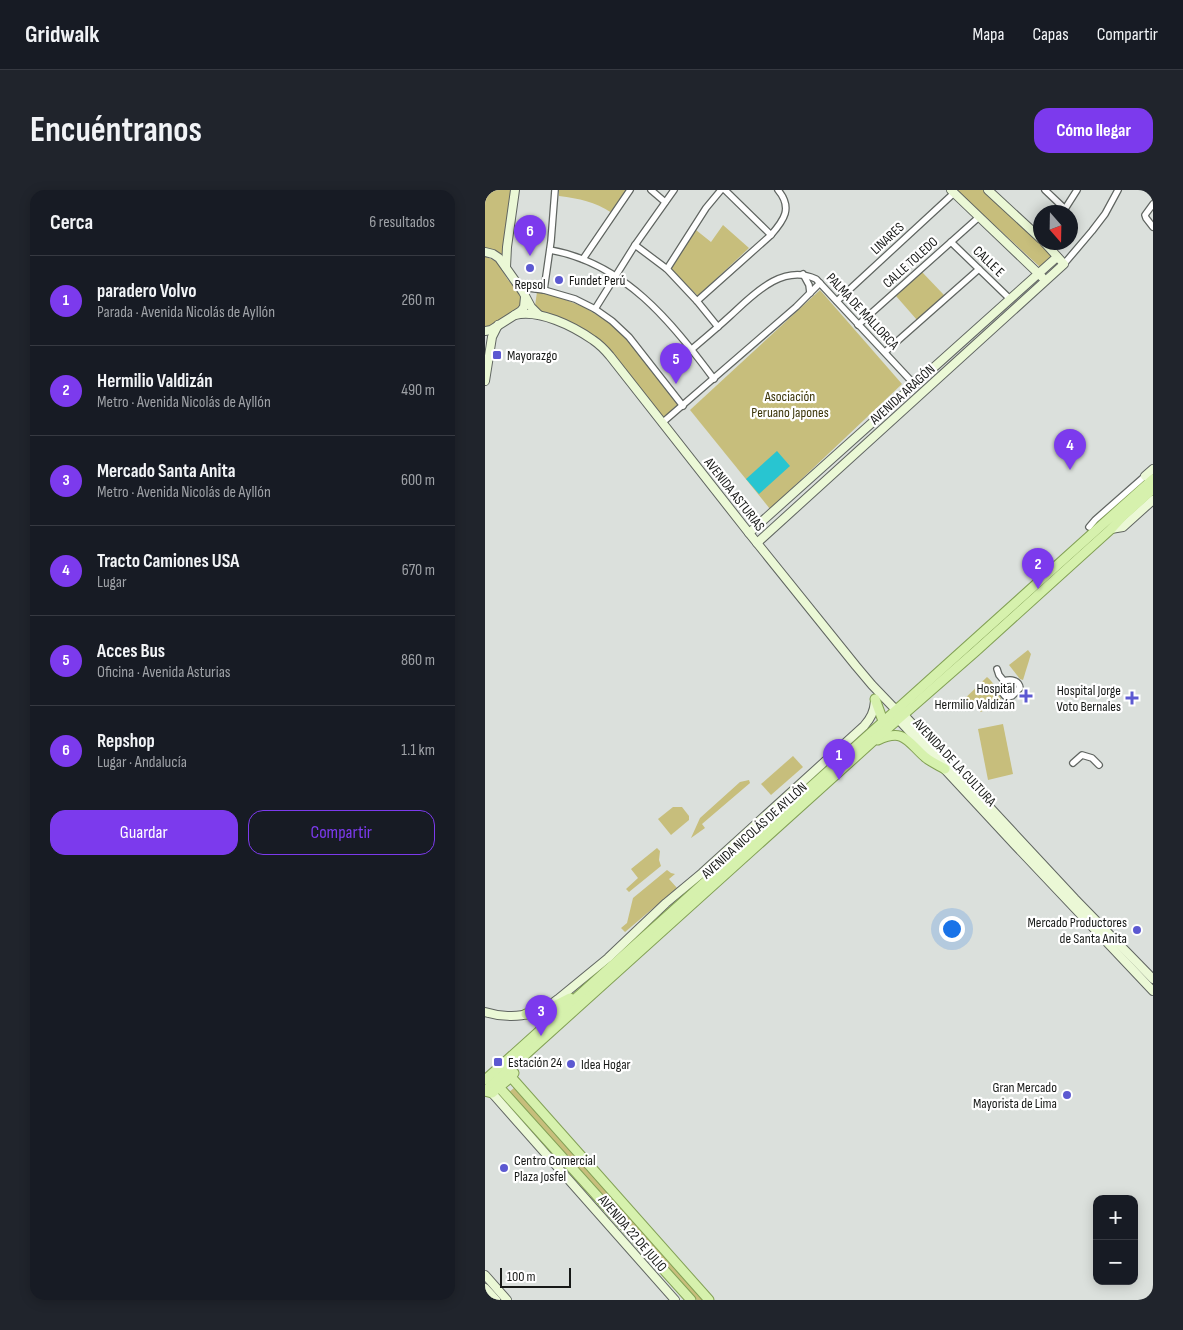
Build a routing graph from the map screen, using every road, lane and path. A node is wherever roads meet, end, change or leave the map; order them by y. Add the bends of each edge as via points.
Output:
1 (515, 190) edge
2 (555, 190) edge
3 (630, 190) edge
4 (651, 190) edge
5 (674, 190) edge
6 (723, 190) edge
7 (778, 190) edge
8 (988, 190) edge
9 (1045, 190) edge
10 (1077, 190) edge
11 (1119, 190) edge
12 (953, 192) edge
13 (665, 202) junction
14 (1153, 204) edge
15 (1059, 205) edge
16 (1068, 205) edge
17 (979, 217) junction
18 (1153, 227) edge
19 (1033, 232) edge
20 (771, 234) junction
21 (951, 242) junction
22 (635, 245) junction
23 (550, 250) junction
24 (1051, 250) edge
25 (485, 252) edge
26 (1057, 257) junction
27 (583, 259) junction
28 (1064, 264) junction
29 (506, 269) junction
30 (667, 269) junction
31 (979, 269) junction
32 (803, 274) junction
33 (1038, 274) junction
34 (615, 276) junction
35 (1045, 280) junction
36 (820, 283) junction
37 (520, 287) junction
38 (544, 290) junction
39 (810, 293) junction
40 (525, 297) junction
41 (1010, 299) junction
42 (697, 300) junction
43 (837, 301) junction
44 (595, 309) junction
45 (515, 315) junction
46 (539, 315) junction
47 (498, 325) junction
48 (858, 325) junction
49 (718, 327) junction
50 (485, 331) edge
51 (692, 349) junction
52 (885, 352) junction
53 (714, 379) junction
54 (485, 381) edge
55 (914, 384) junction
56 (683, 406) junction
57 (662, 423) junction
58 (1153, 469) edge
59 (1149, 478) edge
60 (1153, 489) edge
61 (1153, 500) edge
62 (1111, 529) junction
63 (749, 533) junction
64 (757, 543) junction
65 (997, 669) dead end
66 (1004, 681) dead end
67 (872, 685) junction
68 (875, 699) junction
69 (899, 714) junction
70 (883, 721) junction
71 (871, 743) junction
72 (1073, 763) dead end
73 (1099, 766) dead end
74 (945, 769) junction
75 (1022, 848) junction
76 (1153, 980) edge
77 (589, 986) junction
78 (1153, 991) edge
79 (485, 1012) edge
80 (526, 1014) junction
81 (522, 1059) junction
82 (511, 1077) junction
83 (485, 1080) edge
84 (499, 1087) junction
85 (488, 1092) edge
86 (485, 1275) edge
87 (485, 1288) edge
88 (495, 1300) edge
89 (507, 1300) edge
90 (675, 1300) edge
91 (691, 1300) edge
92 (709, 1300) edge

1 - 29 street
2 - 23 street
3 - 27 street
4 - 13 street
5 - 13 street
6 - 20 street
6 - 30 street via 706,208
7 - 20 street via 786,213
8 - 19 street
9 - 15 street
10 - 16 street
11 - 28 street via 1092,232
12 - 17 street
12 - 43 street, LINARES
13 - 22 street
14 - 18 street via 1145,217
17 - 21 street, CALLE TOLEDO
17 - 33 street
20 - 42 street
21 - 31 street, CALLE E
21 - 48 street, CALLE TOLEDO
22 - 30 street
22 - 34 street
23 - 27 street
23 - 38 street
24 - 26 street
25 - 29 street via 499,258
26 - 28 street
26 - 33 street, AVENIDA ARAGÓN
27 - 34 street
28 - 35 street, AVENIDA ARAGÓN
29 - 37 street
30 - 42 street
31 - 41 street, CALLE E
31 - 52 street
32 - 36 street, PALMA DE MALLORCA via 816,278
32 - 39 street
32 - 49 street via 793,274 770,283
33 - 35 street
33 - 41 street, AVENIDA ARAGÓN
34 - 44 street
34 - 51 street via 650,302
35 - 64 street, AVENIDA ARAGÓN
36 - 39 street
36 - 43 street, PALMA DE MALLORCA
37 - 38 street
37 - 40 street
38 - 44 street
39 - 53 street
40 - 45 street via 524,307
40 - 46 street
41 - 55 street, AVENIDA ARAGÓN
42 - 49 street
43 - 48 street, PALMA DE MALLORCA
44 - 56 street via 629,337
45 - 46 street, AVENIDA ASTURIAS
45 - 47 street
46 - 57 street, AVENIDA ASTURIAS via 574,328 593,340 610,356
47 - 50 street
47 - 54 street via 492,337
48 - 52 street, PALMA DE MALLORCA
49 - 51 street
51 - 53 street
52 - 55 street, PALMA DE MALLORCA
53 - 56 street
55 - 63 street, AVENIDA ARAGÓN
56 - 57 street
57 - 63 street, AVENIDA ASTURIAS
58 - 59 street, AVENIDA NICOLÁS DE AYLLÓN
59 - 69 main road, AVENIDA NICOLÁS DE AYLLÓN
60 - 62 main road, AVENIDA NICOLÁS DE AYLLÓN
61 - 62 street via 1123,527
62 - 69 main road, AVENIDA NICOLÁS DE AYLLÓN via 976,651
63 - 64 street, AVENIDA ASTURIAS
64 - 67 street, AVENIDA ASTURIAS
65 - 66 street
67 - 68 street
67 - 69 street, AVENIDA ASTURIAS
68 - 70 main road
68 - 80 street, AVENIDA NICOLÁS DE AYLLÓN via 871,718 864,726 703,873 558,999
69 - 70 main road, AVENIDA NICOLÁS DE AYLLÓN
69 - 71 main road, AVENIDA NICOLÁS DE AYLLÓN
69 - 74 street, AVENIDA DE LA CULTURA
69 - 75 street, AVENIDA DE LA CULTURA via 982,798
70 - 77 main road, AVENIDA NICOLÁS DE AYLLÓN
71 - 74 main road via 892,735 903,736 931,762
71 - 81 main road, AVENIDA NICOLÁS DE AYLLÓN
72 - 73 street via 1082,755 1092,758
74 - 75 street, AVENIDA DE LA CULTURA
75 - 76 street, AVENIDA DE LA CULTURA
75 - 78 street, AVENIDA DE LA CULTURA
77 - 80 main road via 556,1006
77 - 83 main road, AVENIDA NICOLÁS DE AYLLÓN
79 - 80 street, AVENIDA NICOLÁS DE AYLLÓN
81 - 82 main road
81 - 85 main road, AVENIDA NICOLÁS DE AYLLÓN
82 - 84 main road
82 - 92 main road
84 - 85 main road
84 - 91 main road
85 - 90 street, AVENIDA 22 DE JULIO
86 - 89 street
87 - 88 street

